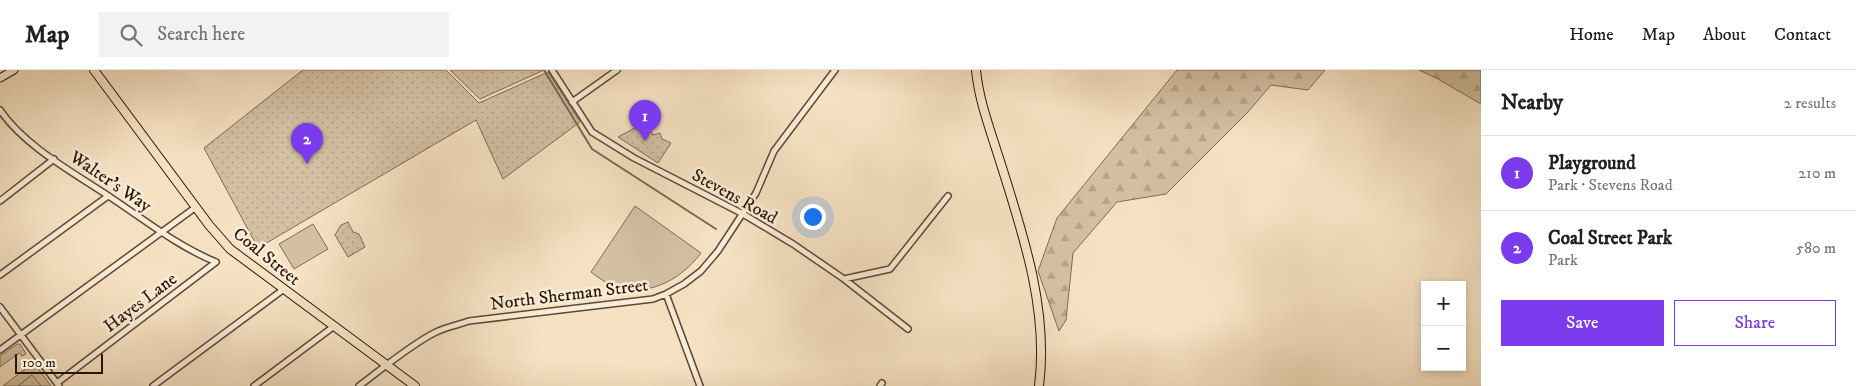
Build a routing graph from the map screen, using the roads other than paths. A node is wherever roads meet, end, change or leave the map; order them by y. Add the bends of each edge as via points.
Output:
1 (14, 70) edge
2 (94, 70) edge
3 (552, 70) edge
4 (617, 70) edge
5 (836, 70) edge
6 (976, 70) edge
7 (0, 78) edge
8 (572, 102) junction
9 (0, 110) edge
10 (54, 159) junction
11 (108, 196) junction
12 (948, 196) dead end
13 (0, 201) edge
14 (196, 207) junction
15 (743, 214) junction
16 (161, 231) junction
17 (216, 262) joint
18 (0, 275) edge
19 (844, 279) junction
20 (284, 289) junction
21 (666, 294) junction
22 (0, 307) edge
23 (334, 327) junction
24 (908, 329) dead end
25 (20, 334) junction
26 (0, 350) edge
27 (387, 365) junction
28 (58, 384) edge
29 (153, 386) edge
30 (254, 386) edge
31 (359, 386) edge
32 (415, 386) edge
33 (700, 386) edge
34 (1039, 386) edge

1 - 7 main road
2 - 14 main road, Coal Street
3 - 8 street
4 - 8 street
5 - 15 street, North Sherman Street via 774,151
6 - 34 main road via 984,113 1019,224 1037,301 1042,364
8 - 15 street, Stevens Road via 592,132 634,158
9 - 10 street, Walter's Way via 21,135
10 - 11 street, Walter's Way
10 - 13 street
11 - 16 street, Walter's Way
11 - 18 street
12 - 19 street via 890,268
14 - 16 street
14 - 20 main road, Coal Street via 230,249
15 - 19 street, Stevens Road
15 - 21 street, North Sherman Street via 701,271
16 - 17 street, Walter's Way
16 - 25 street
17 - 28 street, Hayes Lane
19 - 24 street, Stevens Road
20 - 23 main road, Coal Street
20 - 29 street
21 - 27 street, North Sherman Street via 632,302 469,321 436,332
21 - 33 street
22 - 25 street
23 - 27 main road, Coal Street
23 - 30 street
25 - 26 street
25 - 28 street
27 - 31 street, North Sherman Street
27 - 32 main road, Coal Street

